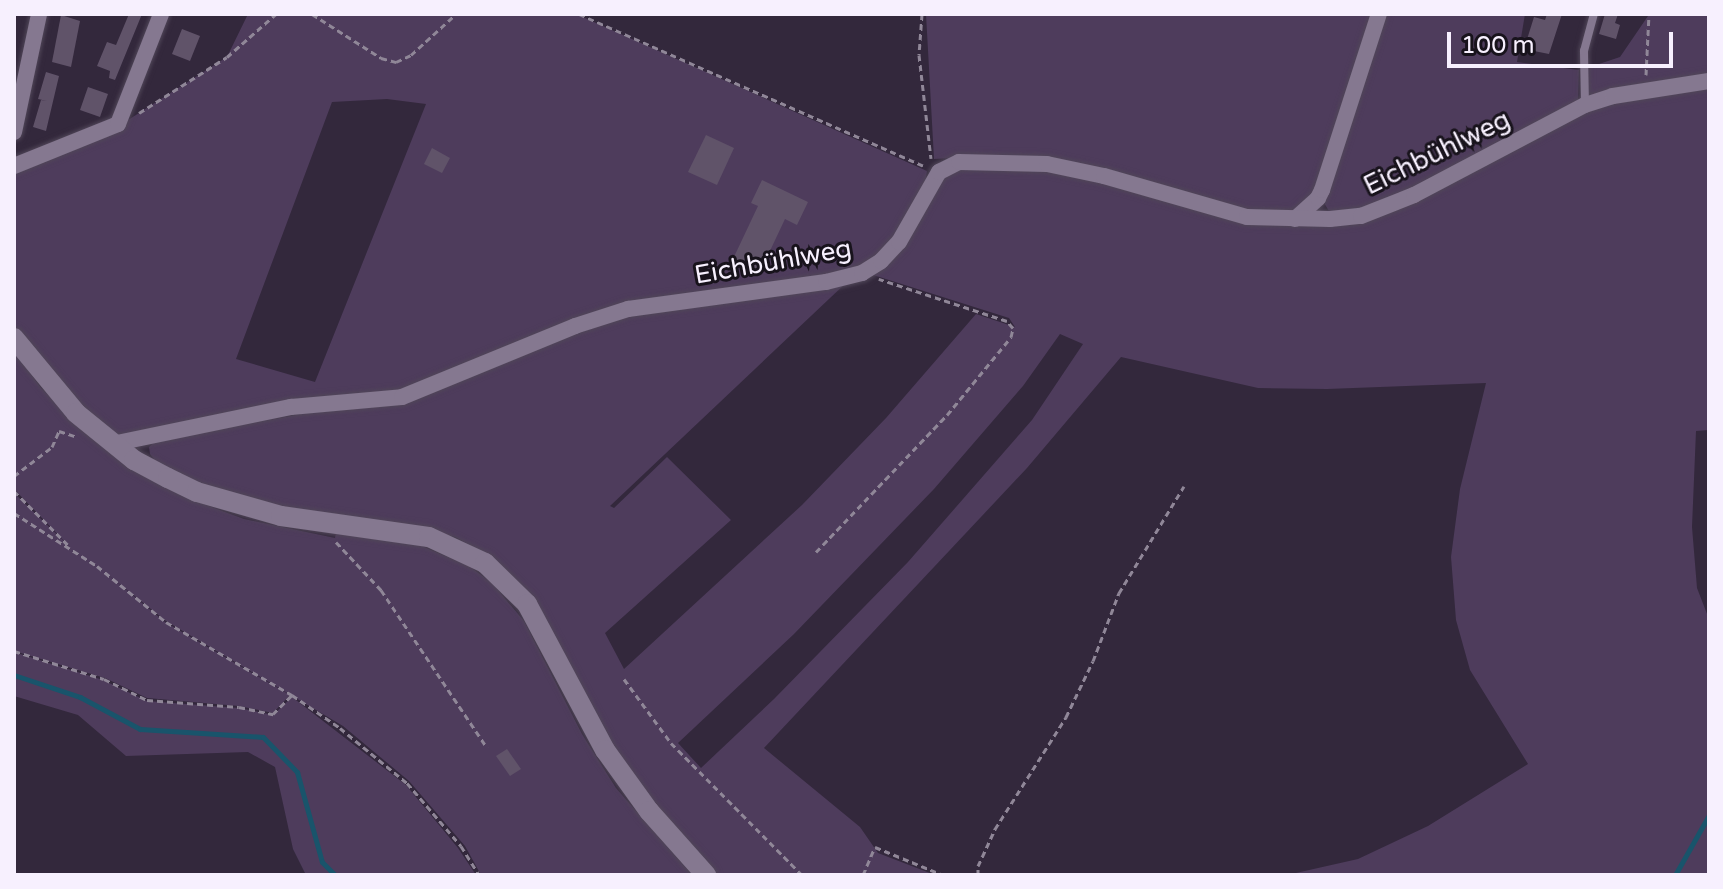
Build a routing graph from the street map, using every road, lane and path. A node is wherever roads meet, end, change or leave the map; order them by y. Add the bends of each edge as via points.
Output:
1 (39, 14) edge
2 (161, 14) edge
3 (276, 14) edge
4 (312, 14) edge
5 (456, 14) edge
6 (579, 14) edge
7 (922, 14) edge
8 (1379, 14) edge
9 (1594, 14) edge
10 (1649, 14) edge
11 (1709, 81) edge
12 (1645, 91) junction
13 (1585, 105) junction
14 (118, 124) junction
15 (14, 132) edge
16 (14, 166) edge
17 (939, 172) junction
18 (1295, 219) junction
19 (862, 273) junction
20 (14, 338) edge
21 (112, 444) junction
22 (14, 476) edge
23 (1184, 486) dead end
24 (14, 491) edge
25 (14, 513) edge
26 (317, 522) junction
27 (816, 552) dead end
28 (75, 553) junction
29 (14, 651) edge
30 (624, 679) dead end
31 (292, 695) junction
32 (487, 748) dead end
33 (479, 875) edge
34 (706, 875) edge
35 (802, 875) edge
36 (863, 875) edge
37 (943, 875) edge
38 (978, 875) edge

1 - 15 street
2 - 14 street
3 - 14 path via 227,57
4 - 5 path via 396,62
6 - 17 path
7 - 17 path via 919,55 931,159
8 - 18 street via 1322,190
9 - 13 lane via 1584,51
10 - 12 path
11 - 12 street, Eichbühlweg
12 - 13 street, Eichbühlweg
13 - 18 street, Eichbühlweg via 1389,207 1361,216
14 - 16 street
17 - 18 street, Eichbühlweg via 959,162 1047,164 1247,217
17 - 19 street, Eichbühlweg via 899,242
19 - 21 street, Eichbühlweg via 628,309 402,397 291,407
19 - 27 path via 1007,321 1013,328 947,415
20 - 21 street via 76,413
21 - 22 path via 59,431 52,447
21 - 26 street via 197,492
23 - 38 path via 1119,593 1073,703 995,829
24 - 28 path
25 - 28 path
26 - 32 path via 381,590
26 - 34 street via 429,537 470,553 509,585 540,623 605,750 649,811
28 - 31 path via 166,622
29 - 31 path via 104,679 147,700 273,714
30 - 35 path via 671,743
31 - 33 path via 407,783
36 - 37 path via 875,847

